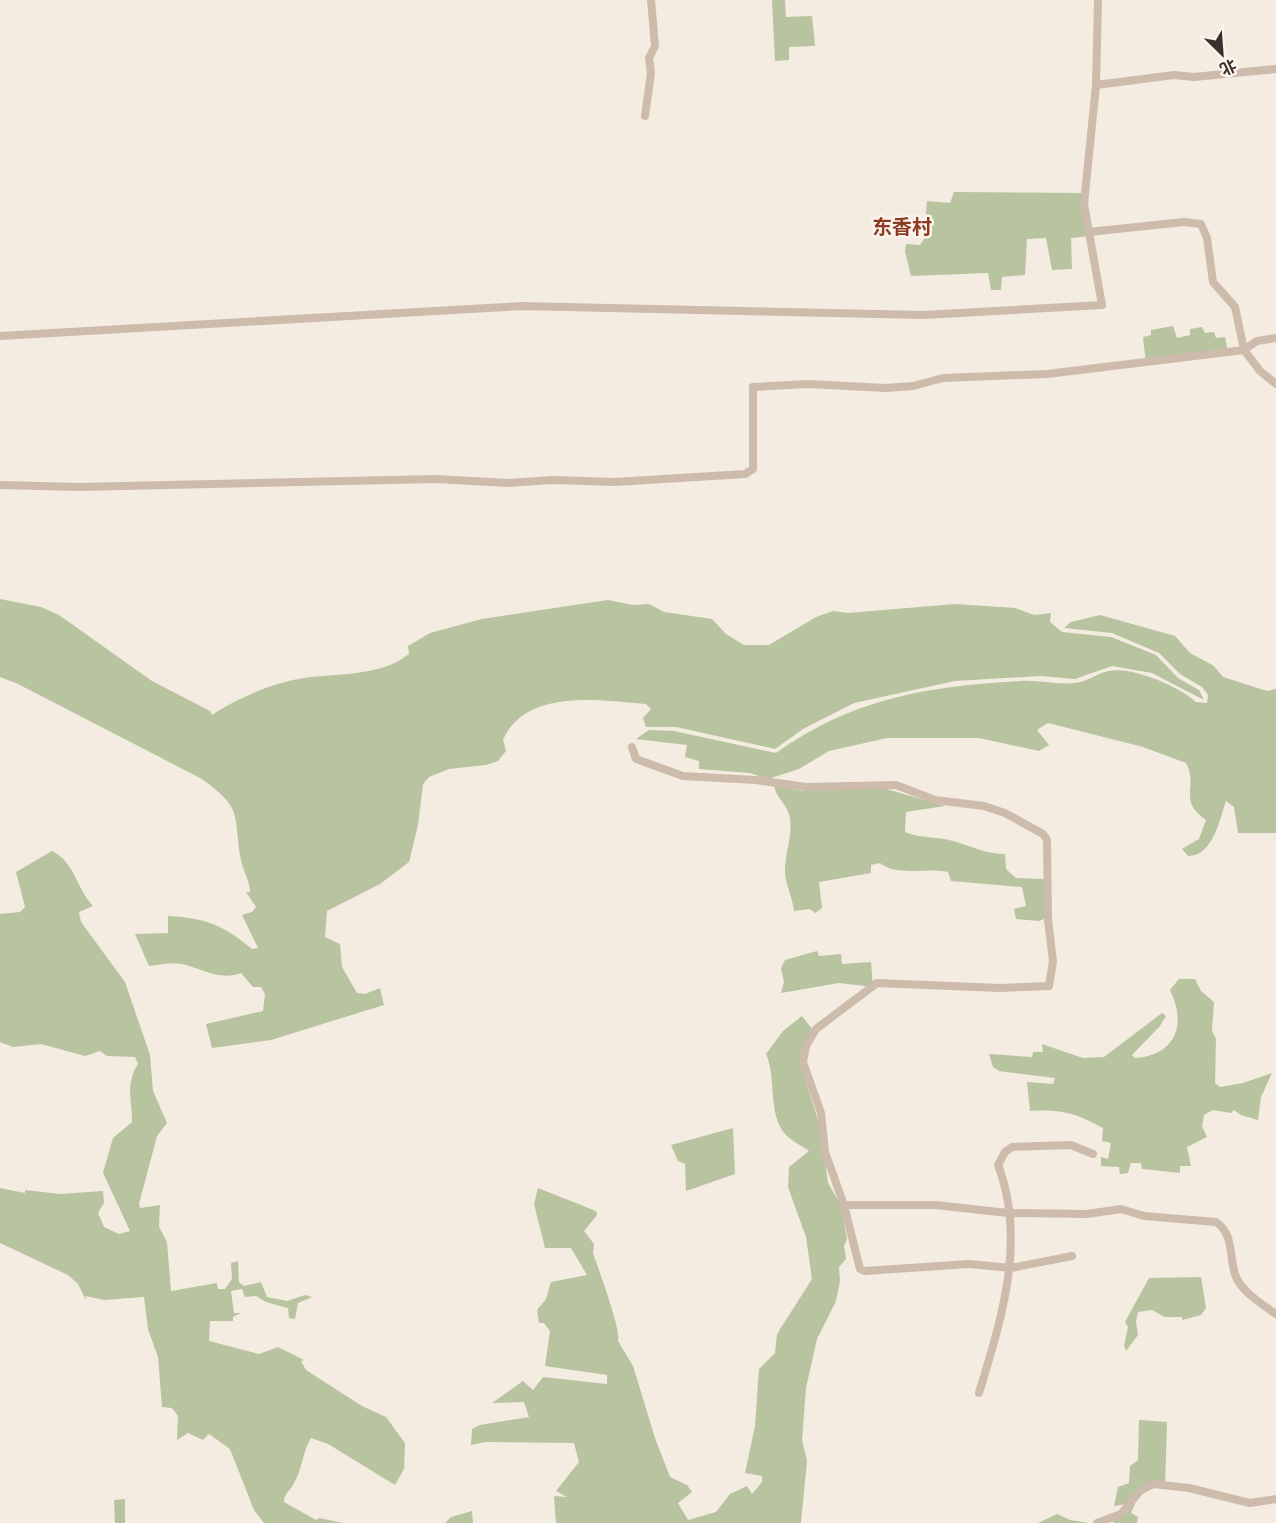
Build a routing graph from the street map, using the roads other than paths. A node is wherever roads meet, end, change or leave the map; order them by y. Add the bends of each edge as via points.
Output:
1 (651, 0) edge
2 (1098, 0) edge
3 (1276, 69) edge
4 (1096, 85) junction
5 (645, 116) dead end
6 (1089, 232) junction
7 (0, 336) edge
8 (1276, 338) edge
9 (1244, 350) junction
10 (1276, 384) edge
11 (0, 484) edge
12 (632, 747) dead end
13 (1093, 1154) dead end
14 (844, 1205) junction
15 (1008, 1213) junction
16 (1072, 1256) dead end
17 (1011, 1268) junction
18 (1276, 1314) edge
19 (979, 1393) dead end
20 (1276, 1499) edge
21 (1097, 1523) edge

1 - 5 street via 655,46 649,58 651,73
2 - 4 street
3 - 4 street via 1194,77 1174,75
4 - 6 street via 1084,204
6 - 7 street via 1102,305 924,315 521,306
6 - 9 street via 1184,222 1202,224 1213,282 1235,307
8 - 9 street via 1257,341
9 - 10 street
9 - 11 street via 1047,374 943,378 913,386 753,387 753,469 745,474 615,482 436,480 79,488
12 - 14 street via 636,759 683,776 806,787 896,785 935,800 984,806 1005,813 1047,840 1053,961 1049,986 990,988 877,983 816,1029 806,1046 803,1062 821,1113 830,1168
13 - 15 street via 1071,1144 1012,1147 998,1165 1004,1179
14 - 15 street via 935,1205
14 - 17 street via 860,1269 865,1271 969,1264
15 - 17 street
15 - 18 street via 1087,1214 1121,1209 1144,1216 1215,1222 1223,1226 1231,1246 1235,1275 1250,1294
16 - 17 street
17 - 19 street via 1002,1318
20 - 21 street via 1250,1503 1189,1488 1153,1485 1140,1491 1121,1514

